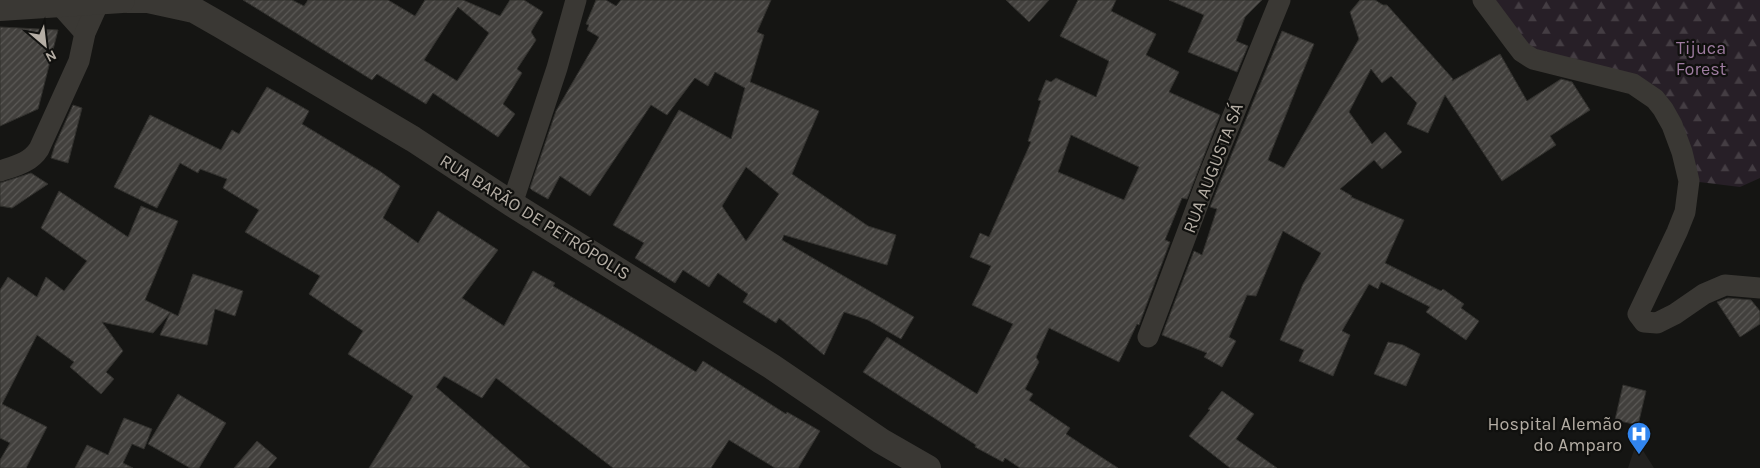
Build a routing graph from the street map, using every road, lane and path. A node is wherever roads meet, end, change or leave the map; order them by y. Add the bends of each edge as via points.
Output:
1 (127, 0) edge
2 (576, 0) edge
3 (1280, 0) edge
4 (1483, 0) edge
5 (110, 1) edge
6 (60, 5) junction
7 (195, 5) edge
8 (0, 8) edge
9 (85, 34) junction
10 (0, 171) edge
11 (512, 204) junction
12 (1760, 288) edge
13 (1148, 337) dead end
14 (928, 468) edge

1 - 7 street, RUA BARÃO DE PETRÓPOLIS
2 - 11 street via 558,68
3 - 13 street, RUA AUGUSTA SÁ
4 - 12 street via 1522,52 1533,59 1633,84 1655,99 1672,125 1690,181 1685,212 1638,314 1644,322 1656,323 1725,284
5 - 6 street
5 - 9 street
6 - 8 street
6 - 9 street
7 - 11 street, RUA BARÃO DE PETRÓPOLIS
9 - 10 street via 79,61 39,149 26,162
11 - 14 street, RUA BARÃO DE PETRÓPOLIS

